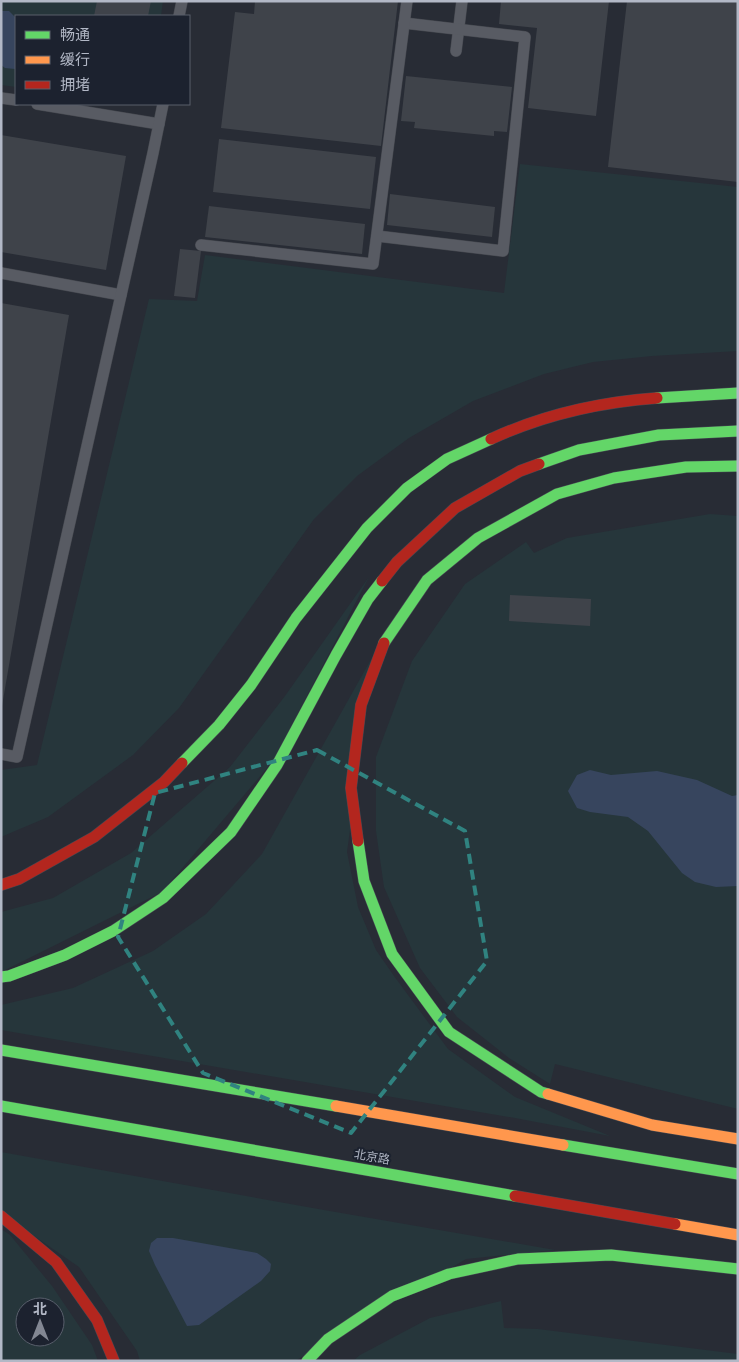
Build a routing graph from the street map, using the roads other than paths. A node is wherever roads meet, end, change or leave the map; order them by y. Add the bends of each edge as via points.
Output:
1 (182, 1) edge
2 (407, 1) edge
3 (462, 1) edge
4 (179, 15) edge
5 (404, 23) junction
6 (458, 29) junction
7 (456, 51) dead end
8 (1, 98) edge
9 (15, 100) edge
10 (43, 105) edge
11 (163, 105) edge
12 (159, 124) junction
13 (377, 236) junction
14 (200, 245) dead end
15 (1, 273) edge
16 (121, 295) junction
17 (738, 393) edge
18 (738, 431) edge
19 (738, 466) edge
20 (1, 754) edge
21 (1, 886) edge
22 (1, 977) edge
23 (1, 1050) edge
24 (1, 1106) edge
25 (738, 1139) edge
26 (700, 1144) dead end
27 (662, 1149) dead end
28 (624, 1154) junction
29 (738, 1174) edge
30 (599, 1210) junction
31 (1, 1216) edge
32 (635, 1227) dead end
33 (738, 1235) edge
34 (689, 1253) dead end
35 (716, 1266) junction
36 (738, 1269) edge
37 (114, 1361) edge
38 (307, 1361) edge

1 - 4 lane
2 - 5 lane
3 - 6 lane
5 - 6 lane
5 - 13 lane
6 - 7 lane
6 - 13 lane via 525,37 503,251
8 - 9 lane
10 - 12 lane
11 - 12 lane
12 - 16 lane
13 - 14 lane via 373,264
15 - 16 lane
16 - 20 lane via 17,757
17 - 21 main road via 648,399 586,408 544,418 447,459 407,488 367,528 296,618 219,726 164,782 94,837
18 - 22 main road via 659,435 579,450 520,471 455,508 397,562 368,599 277,765 231,832 163,898 113,931 65,955
19 - 25 main road via 686,467 614,478 557,494 470,544 427,580 382,645 361,705 351,788 364,881 392,954 449,1032 541,1092 652,1125
23 - 28 main road
24 - 30 main road, 北京路
25 - 26 main road
27 - 28 main road
28 - 29 main road
30 - 32 main road
30 - 33 main road, 北京路
31 - 37 main road via 56,1262 97,1320
34 - 35 main road
35 - 36 main road
35 - 38 main road via 611,1255 518,1259 448,1274 392,1296 328,1338

